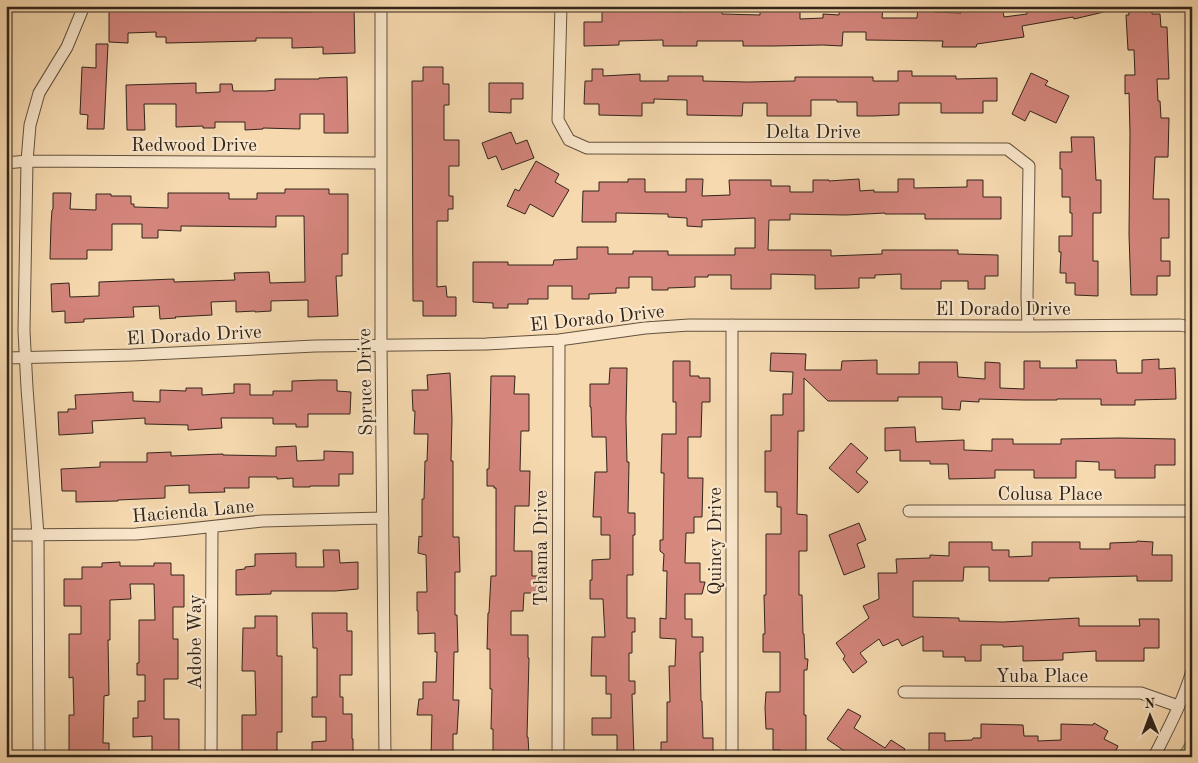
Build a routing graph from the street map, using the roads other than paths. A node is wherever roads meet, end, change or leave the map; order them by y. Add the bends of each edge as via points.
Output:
1 (84, 6) edge
2 (382, 6) edge
3 (561, 6) edge
4 (27, 161) junction
5 (6, 163) edge
6 (381, 163) junction
7 (732, 325) junction
8 (1028, 326) junction
9 (1192, 326) edge
10 (559, 340) junction
11 (381, 345) junction
12 (25, 357) junction
13 (6, 358) edge
14 (908, 511) dead end
15 (1192, 511) edge
16 (383, 518) junction
17 (212, 527) junction
18 (6, 535) edge
19 (38, 535) junction
20 (1192, 671) edge
21 (904, 692) dead end
22 (1178, 706) junction
23 (39, 757) edge
24 (211, 757) edge
25 (385, 757) edge
26 (558, 757) edge
27 (732, 757) edge
28 (1154, 757) edge

1 - 4 street via 67,47 39,93 30,125
2 - 6 street, Spruce Drive
3 - 8 street, Delta Drive via 558,120 569,140 586,148 1007,149 1029,166
4 - 5 street, Redwood Drive
4 - 6 street, Redwood Drive
4 - 12 street
6 - 11 street, Spruce Drive
7 - 8 street, El Dorado Drive
7 - 10 street, El Dorado Drive via 645,328
7 - 27 street, Quincy Drive
8 - 9 street, El Dorado Drive
10 - 11 street, El Dorado Drive
10 - 26 street, Tehama Drive
11 - 12 street, El Dorado Drive
11 - 16 street, Spruce Drive
12 - 13 street, El Dorado Drive
12 - 19 street
14 - 15 street, Colusa Place
16 - 17 street, Hacienda Lane via 262,521
16 - 25 street, Spruce Drive
17 - 19 street, Hacienda Lane via 136,534
17 - 24 street, Adobe Way
18 - 19 street, Hacienda Lane
19 - 23 street
20 - 22 street
21 - 22 street, Yuba Place via 1141,693
22 - 28 street

